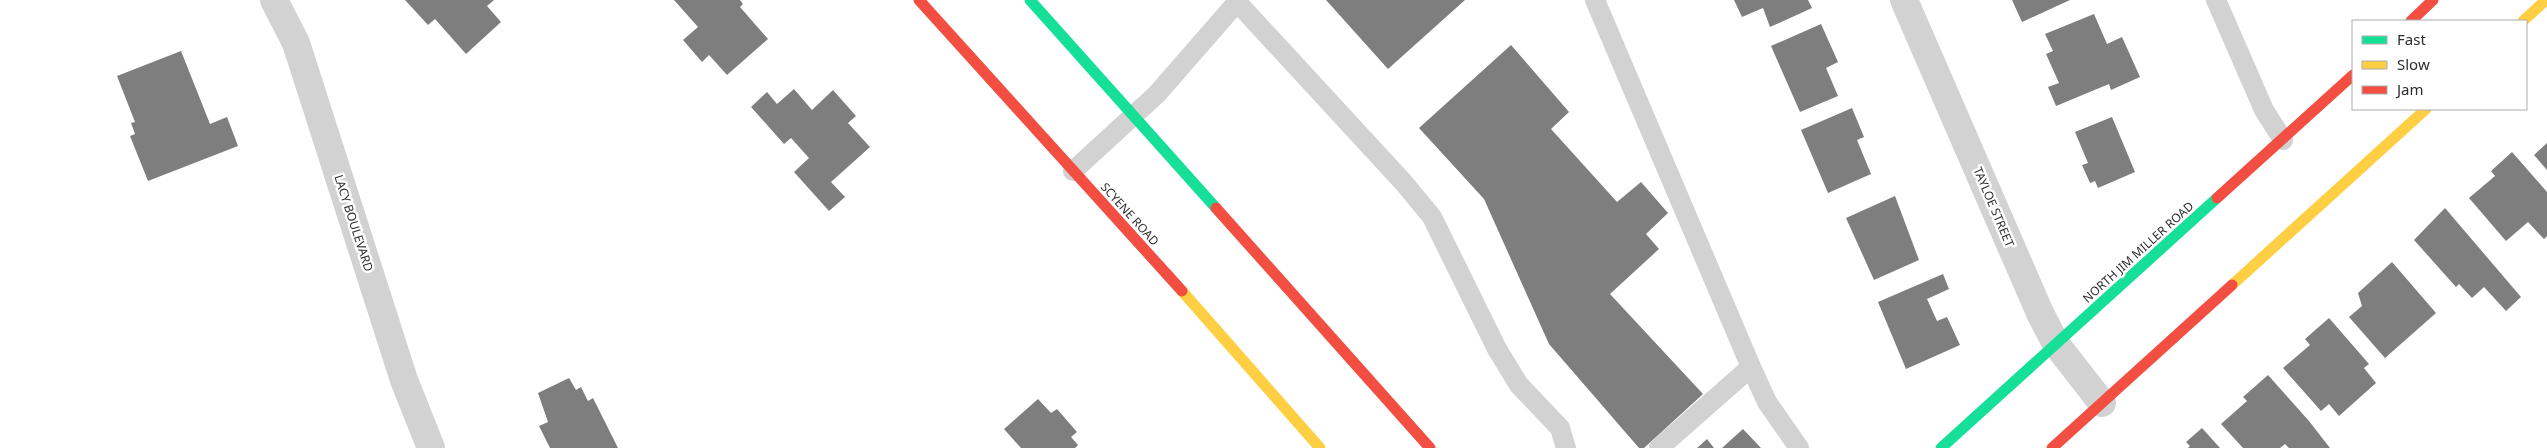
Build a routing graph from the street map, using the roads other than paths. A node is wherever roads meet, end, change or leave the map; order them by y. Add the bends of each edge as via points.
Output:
1 (274, 0) edge
2 (918, 0) edge
3 (1030, 0) edge
4 (1595, 0) edge
5 (1904, 0) edge
6 (2216, 0) edge
7 (2434, 0) edge
8 (2546, 0) edge
9 (1238, 1) edge
10 (2412, 20) edge
11 (2524, 20) edge
12 (2352, 76) edge
13 (2425, 110) edge
14 (1134, 116) junction
15 (2283, 140) junction
16 (1073, 171) junction
17 (2056, 344) junction
18 (1751, 367) junction
19 (2102, 403) junction
20 (431, 448) edge
21 (1320, 448) edge
22 (1430, 448) edge
23 (1566, 448) edge
24 (1659, 448) edge
25 (1799, 448) edge
26 (1940, 448) edge
27 (2052, 448) edge

1 - 20 street, LACY BOULEVARD via 296,43 404,380
2 - 16 main road, SCYENE ROAD
3 - 14 main road
4 - 18 lane
5 - 17 street, TAYLOE STREET via 2040,314
6 - 15 lane via 2264,110
7 - 10 main road
8 - 11 main road
9 - 14 lane
9 - 23 lane via 1432,217 1497,350 1519,385 1560,428
12 - 15 main road, NORTH JIM MILLER ROAD
13 - 19 main road
14 - 16 lane
14 - 22 main road
15 - 17 main road, NORTH JIM MILLER ROAD
16 - 21 main road, SCYENE ROAD
17 - 19 street, TAYLOE STREET
17 - 26 main road, NORTH JIM MILLER ROAD
18 - 24 lane
18 - 25 lane via 1767,402
19 - 27 main road

